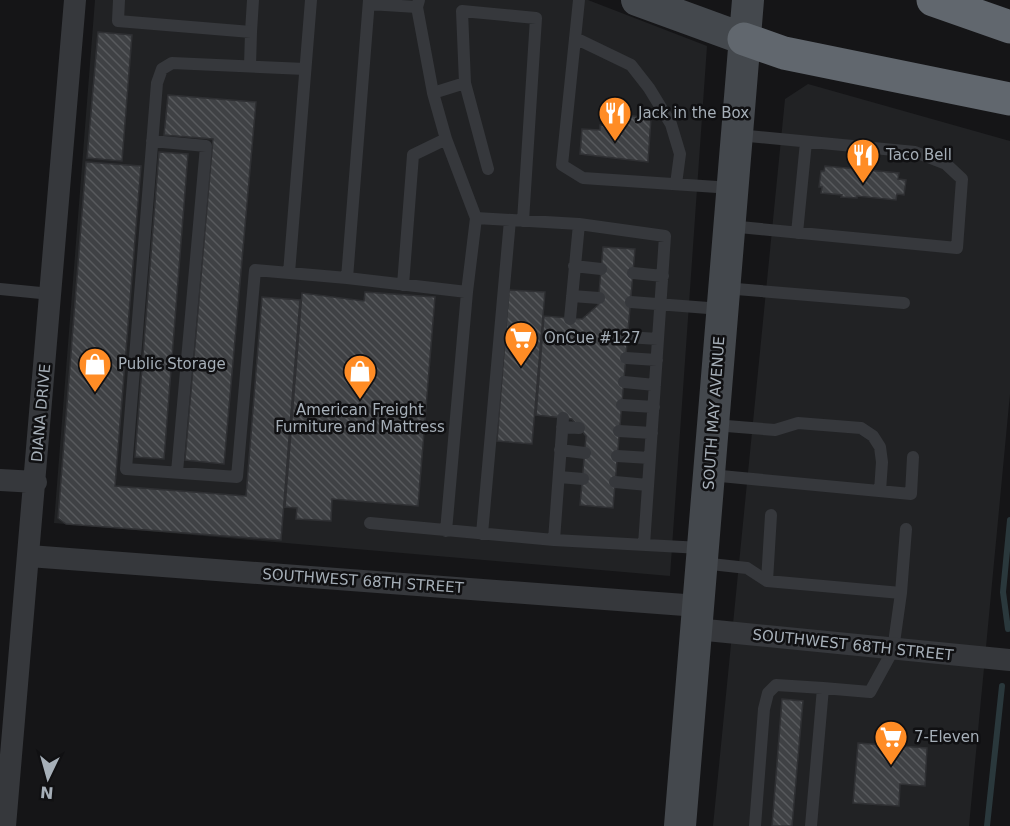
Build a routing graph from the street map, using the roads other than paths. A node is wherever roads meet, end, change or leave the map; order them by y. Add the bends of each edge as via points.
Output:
1 (75, 0) edge
2 (119, 0) edge
3 (253, 0) edge
4 (311, 0) edge
5 (579, 0) edge
6 (637, 0) edge
7 (748, 0) edge
8 (933, 0) edge
9 (369, 2) edge
10 (418, 4) edge
11 (1010, 27) edge
12 (251, 32) junction
13 (575, 38) junction
14 (744, 39) junction
15 (250, 66) junction
16 (305, 69) junction
17 (465, 83) junction
18 (434, 93) junction
19 (1010, 99) edge
20 (736, 135) junction
21 (446, 139) junction
22 (152, 141) junction
23 (806, 142) junction
24 (488, 170) dead end
25 (676, 184) junction
26 (732, 188) junction
27 (477, 218) junction
28 (516, 221) junction
29 (579, 224) junction
30 (728, 226) junction
31 (797, 233) junction
32 (574, 266) junction
33 (601, 269) dead end
34 (289, 273) junction
35 (633, 273) dead end
36 (663, 276) junction
37 (347, 278) junction
38 (403, 285) junction
39 (0, 289) edge
40 (467, 292) junction
41 (51, 294) junction
42 (572, 296) junction
43 (599, 298) dead end
44 (722, 298) junction
45 (631, 302) dead end
46 (904, 303) dead end
47 (661, 304) junction
48 (570, 319) dead end
49 (627, 337) dead end
50 (658, 339) junction
51 (626, 358) dead end
52 (657, 360) junction
53 (624, 382) dead end
54 (655, 385) junction
55 (622, 405) dead end
56 (654, 407) junction
57 (713, 425) junction
58 (579, 428) dead end
59 (619, 431) dead end
60 (652, 433) junction
61 (560, 450) junction
62 (585, 453) dead end
63 (617, 456) dead end
64 (913, 457) dead end
65 (650, 458) junction
66 (177, 472) junction
67 (710, 475) junction
68 (559, 477) junction
69 (583, 479) dead end
70 (0, 480) edge
71 (615, 482) dead end
72 (36, 483) junction
73 (648, 485) junction
74 (880, 491) junction
75 (771, 515) dead end
76 (370, 523) dead end
77 (906, 529) dead end
78 (446, 531) junction
79 (482, 534) junction
80 (554, 540) junction
81 (644, 545) junction
82 (29, 556) junction
83 (702, 556) junction
84 (767, 581) junction
85 (901, 593) junction
86 (697, 617) junction
87 (893, 650) junction
88 (1010, 660) edge
89 (823, 688) junction
90 (5, 826) edge
91 (680, 826) edge
92 (755, 826) edge
93 (811, 826) edge

1 - 41 street, DIANA DRIVE
2 - 12 lane via 118,21
3 - 12 lane
4 - 16 lane
5 - 13 lane
6 - 14 main road
7 - 14 main road, SOUTH MAY AVENUE
8 - 11 highway
9 - 10 lane
9 - 37 lane
10 - 18 lane
12 - 15 lane
13 - 25 lane via 630,65 649,87 672,124 680,154
13 - 25 lane via 562,165 583,178
14 - 19 highway via 784,53
14 - 20 main road, SOUTH MAY AVENUE
15 - 16 lane
15 - 22 lane via 172,63 162,69 157,83
16 - 34 lane
17 - 18 lane
17 - 24 lane
17 - 28 lane via 462,10 537,18
18 - 21 lane
20 - 23 lane
20 - 26 main road, SOUTH MAY AVENUE
21 - 27 lane
21 - 38 lane via 413,155
22 - 66 lane via 126,469
22 - 66 lane via 206,147
23 - 31 lane
23 - 31 lane via 915,152 946,164 962,178 957,248
25 - 26 lane
26 - 30 main road, SOUTH MAY AVENUE
27 - 28 lane
27 - 40 lane
28 - 29 lane
28 - 79 lane
29 - 32 lane
29 - 36 lane via 665,236
30 - 31 lane
30 - 44 main road, SOUTH MAY AVENUE
32 - 33 lane
32 - 42 lane
34 - 37 lane
34 - 66 lane via 255,270 237,477
35 - 36 lane
36 - 47 lane
37 - 38 lane
38 - 40 lane
39 - 41 lane
40 - 78 lane
41 - 72 street, DIANA DRIVE
42 - 43 lane
42 - 48 lane
44 - 46 lane
44 - 47 lane
44 - 57 main road, SOUTH MAY AVENUE
45 - 47 lane
47 - 50 lane
49 - 50 lane
50 - 52 lane
51 - 52 lane
52 - 54 lane
53 - 54 lane
54 - 56 lane
55 - 56 lane
56 - 60 lane
57 - 67 main road, SOUTH MAY AVENUE
57 - 74 lane via 775,430 798,423 861,428 880,447
58 - 61 lane via 562,422
59 - 60 lane
60 - 65 lane
61 - 62 lane
61 - 68 lane
63 - 65 lane
64 - 74 lane via 910,494
65 - 73 lane
67 - 74 lane
67 - 83 main road, SOUTH MAY AVENUE
68 - 69 lane
68 - 80 lane
70 - 72 street
71 - 73 lane
72 - 82 street, DIANA DRIVE
73 - 81 lane
75 - 84 lane
76 - 78 lane
77 - 85 lane
78 - 79 lane
79 - 80 lane
80 - 81 lane
81 - 83 lane
82 - 86 street, SOUTHWEST 68TH STREET
82 - 90 street, DIANA DRIVE
83 - 84 lane via 747,568
83 - 86 main road, SOUTH MAY AVENUE
84 - 85 lane
85 - 87 lane
86 - 87 street, SOUTHWEST 68TH STREET
86 - 91 main road, SOUTH MAY AVENUE
87 - 88 street, SOUTHWEST 68TH STREET
87 - 89 lane via 870,692
89 - 92 lane via 776,685 768,693
89 - 93 lane

